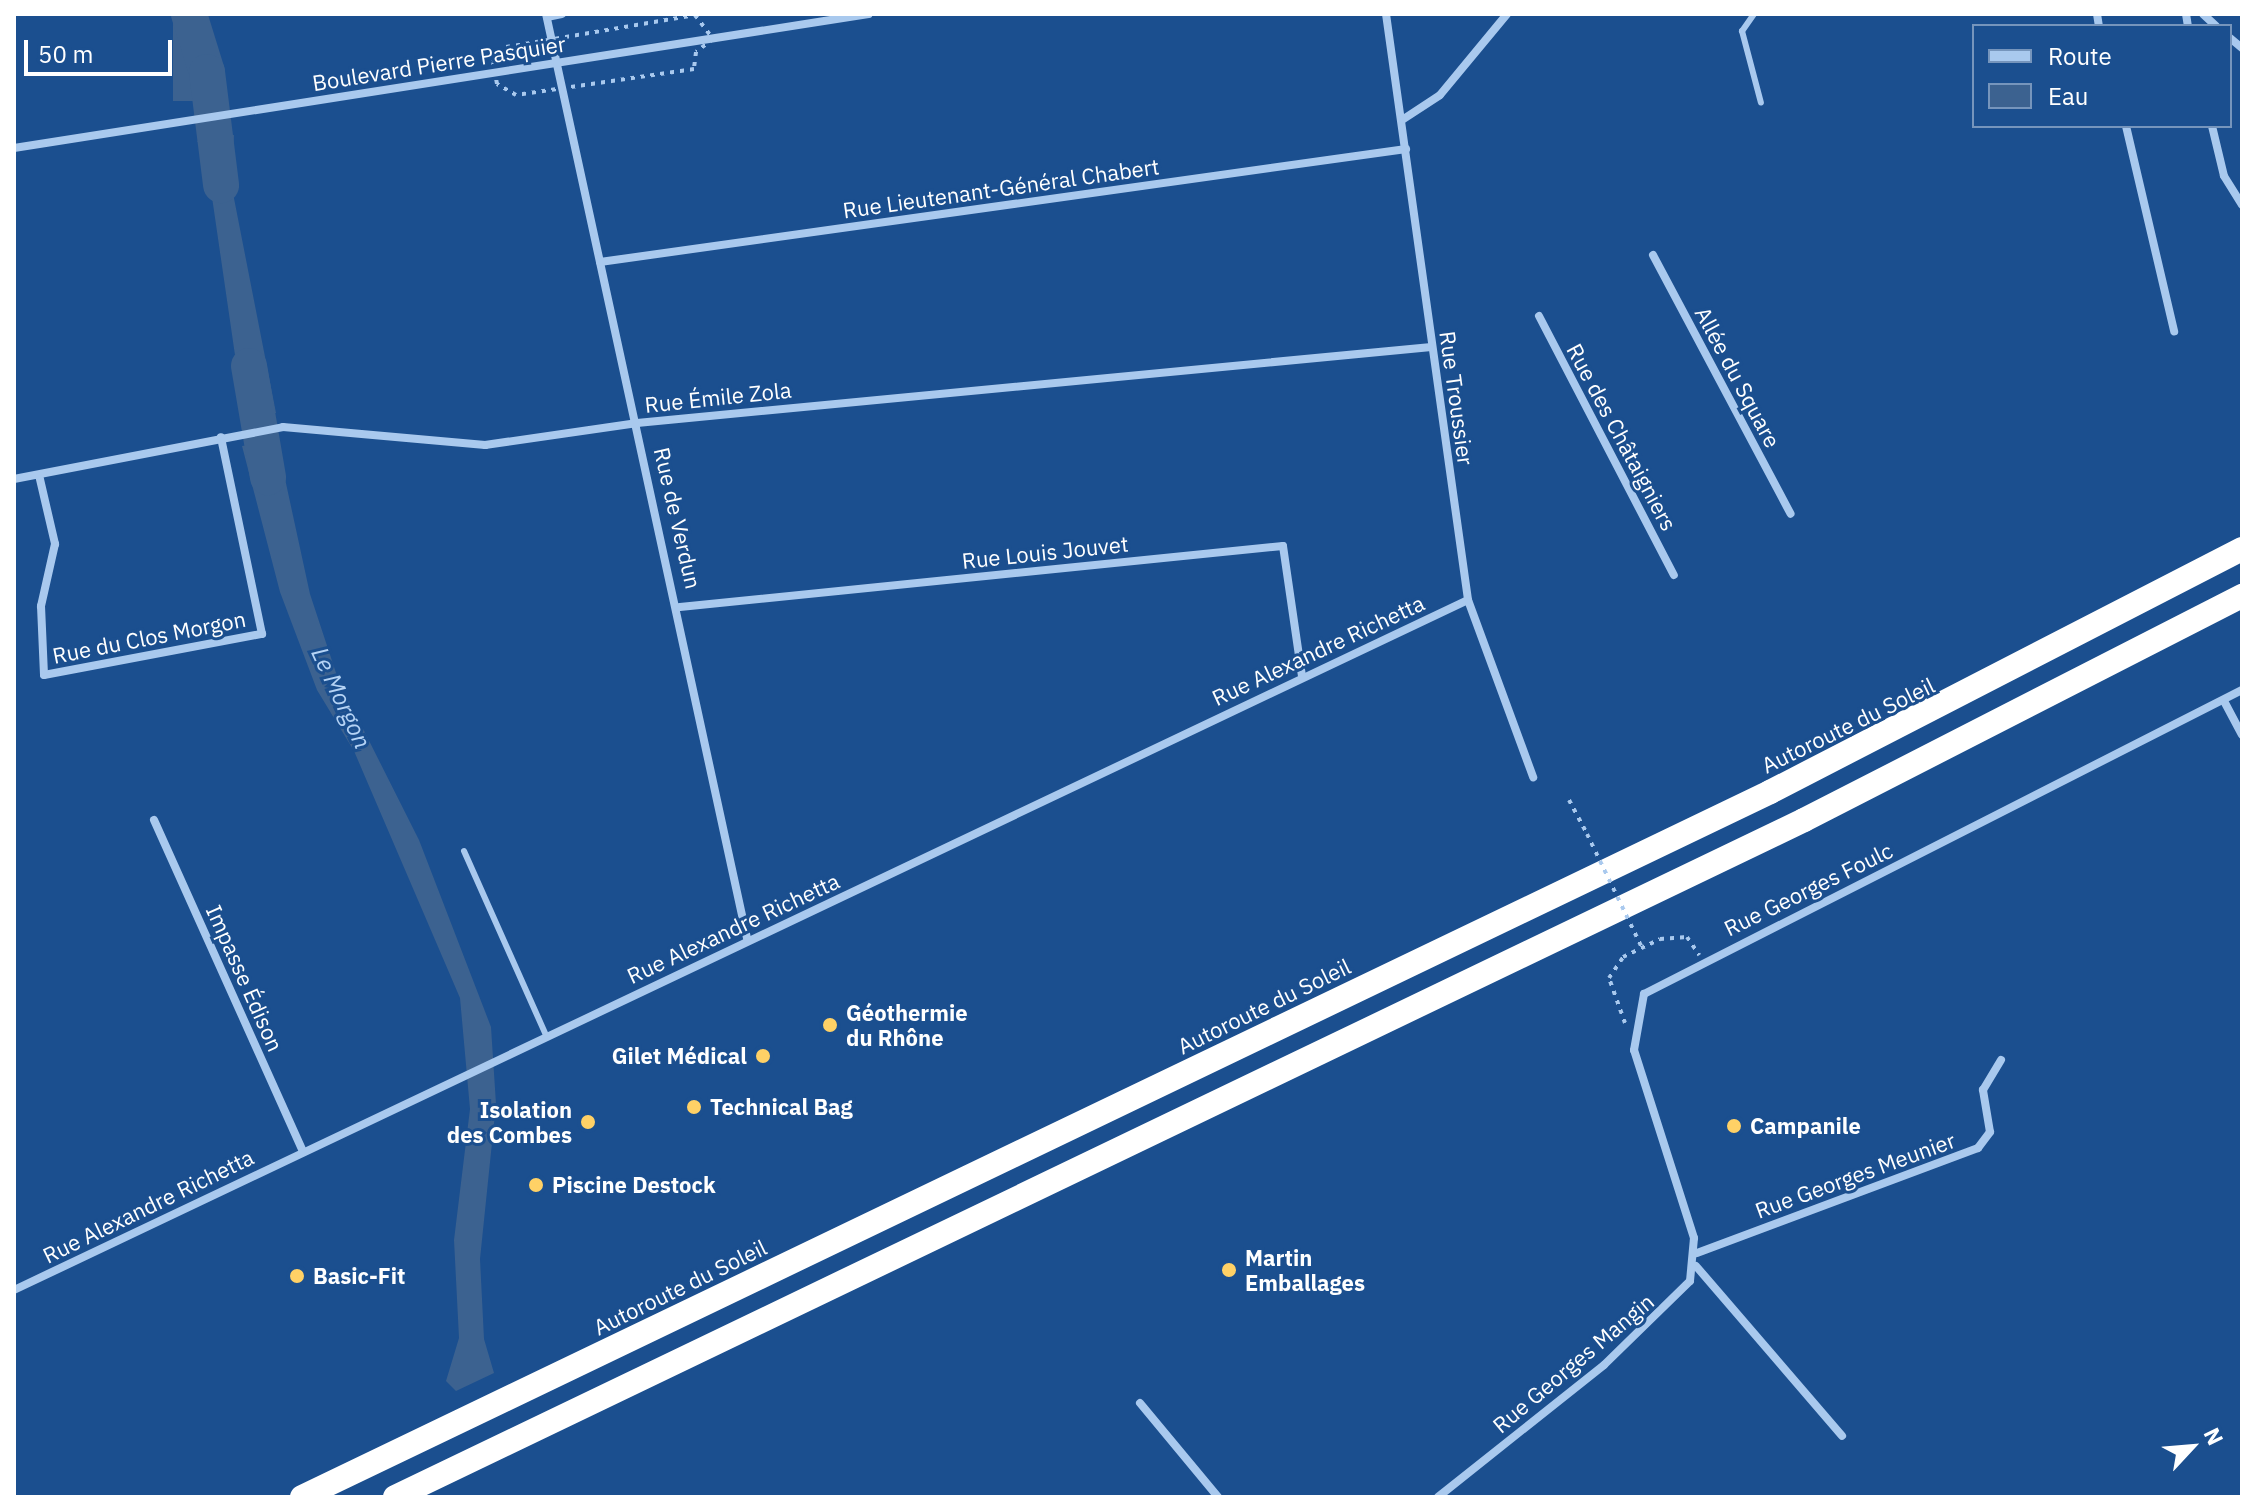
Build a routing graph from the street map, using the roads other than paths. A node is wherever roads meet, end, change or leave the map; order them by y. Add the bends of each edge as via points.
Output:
1 (562, 14) edge
2 (869, 14) edge
3 (1386, 14) edge
4 (1507, 14) edge
5 (1754, 14) edge
6 (546, 16) edge
7 (557, 63) junction
8 (1761, 103) dead end
9 (1402, 120) junction
10 (2126, 128) edge
11 (2212, 128) edge
12 (14, 148) edge
13 (1406, 149) junction
14 (2242, 205) edge
15 (1653, 255) dead end
16 (600, 262) junction
17 (1539, 316) dead end
18 (2174, 331) dead end
19 (1431, 347) junction
20 (637, 423) junction
21 (224, 436) junction
22 (39, 475) junction
23 (14, 479) edge
24 (1791, 514) dead end
25 (2242, 549) edge
26 (1674, 575) dead end
27 (2242, 596) edge
28 (1468, 600) junction
29 (680, 607) junction
30 (1302, 676) junction
31 (2242, 690) edge
32 (2224, 701) junction
33 (2242, 735) edge
34 (1533, 777) dead end
35 (154, 820) dead end
36 (464, 851) dead end
37 (747, 938) junction
38 (547, 1037) junction
39 (2001, 1060) dead end
40 (303, 1152) junction
41 (1697, 1253) junction
42 (1696, 1266) junction
43 (14, 1290) edge
44 (1140, 1403) dead end
45 (1842, 1436) dead end
46 (302, 1497) edge
47 (395, 1497) edge
48 (1218, 1497) edge
49 (1438, 1497) edge

1 - 6 street
2 - 7 street, Boulevard Pierre Pasquier
3 - 9 street, Rue Troussier
4 - 9 street via 1440,95
5 - 8 lane via 1742,31
6 - 7 street, Rue de Verdun
7 - 12 street, Boulevard Pierre Pasquier
7 - 16 street, Rue de Verdun
9 - 13 street, Rue Troussier
10 - 18 street
11 - 14 street via 2224,176
13 - 16 street, Rue Lieutenant-Général Chabert
13 - 19 street, Rue Troussier
15 - 24 street, Allée du Square
16 - 20 street, Rue de Verdun
17 - 26 street, Rue des Châtaigniers
19 - 20 street, Rue Émile Zola
19 - 28 street, Rue Troussier
20 - 21 street, Rue Émile Zola via 485,445 283,427
20 - 29 street, Rue de Verdun
21 - 22 street, Rue Émile Zola
21 - 22 street, Rue du Clos Morgon via 262,634 44,675 41,606 55,544
22 - 23 street, Rue Émile Zola
25 - 46 highway, Autoroute du Soleil via 1784,785
27 - 47 highway via 1804,820
28 - 30 street, Rue Alexandre Richetta
28 - 34 street, Rue Troussier
29 - 30 street, Rue Louis Jouvet via 1283,546
29 - 37 street, Rue de Verdun
30 - 37 street, Rue Alexandre Richetta
31 - 32 street, Rue Georges Foulc
32 - 33 street
32 - 41 street, Rue Georges Foulc via 1701,960 1644,994 1633,1028
35 - 40 street, Impasse Édison
36 - 38 lane
37 - 38 street, Rue Alexandre Richetta
38 - 40 street, Rue Alexandre Richetta
39 - 41 street, Rue Georges Meunier via 1983,1090 1990,1132 1978,1148
40 - 43 street, Rue Alexandre Richetta
41 - 42 street
42 - 45 street
42 - 49 street, Rue Georges Mangin via 1677,1299 1614,1356
44 - 48 street

